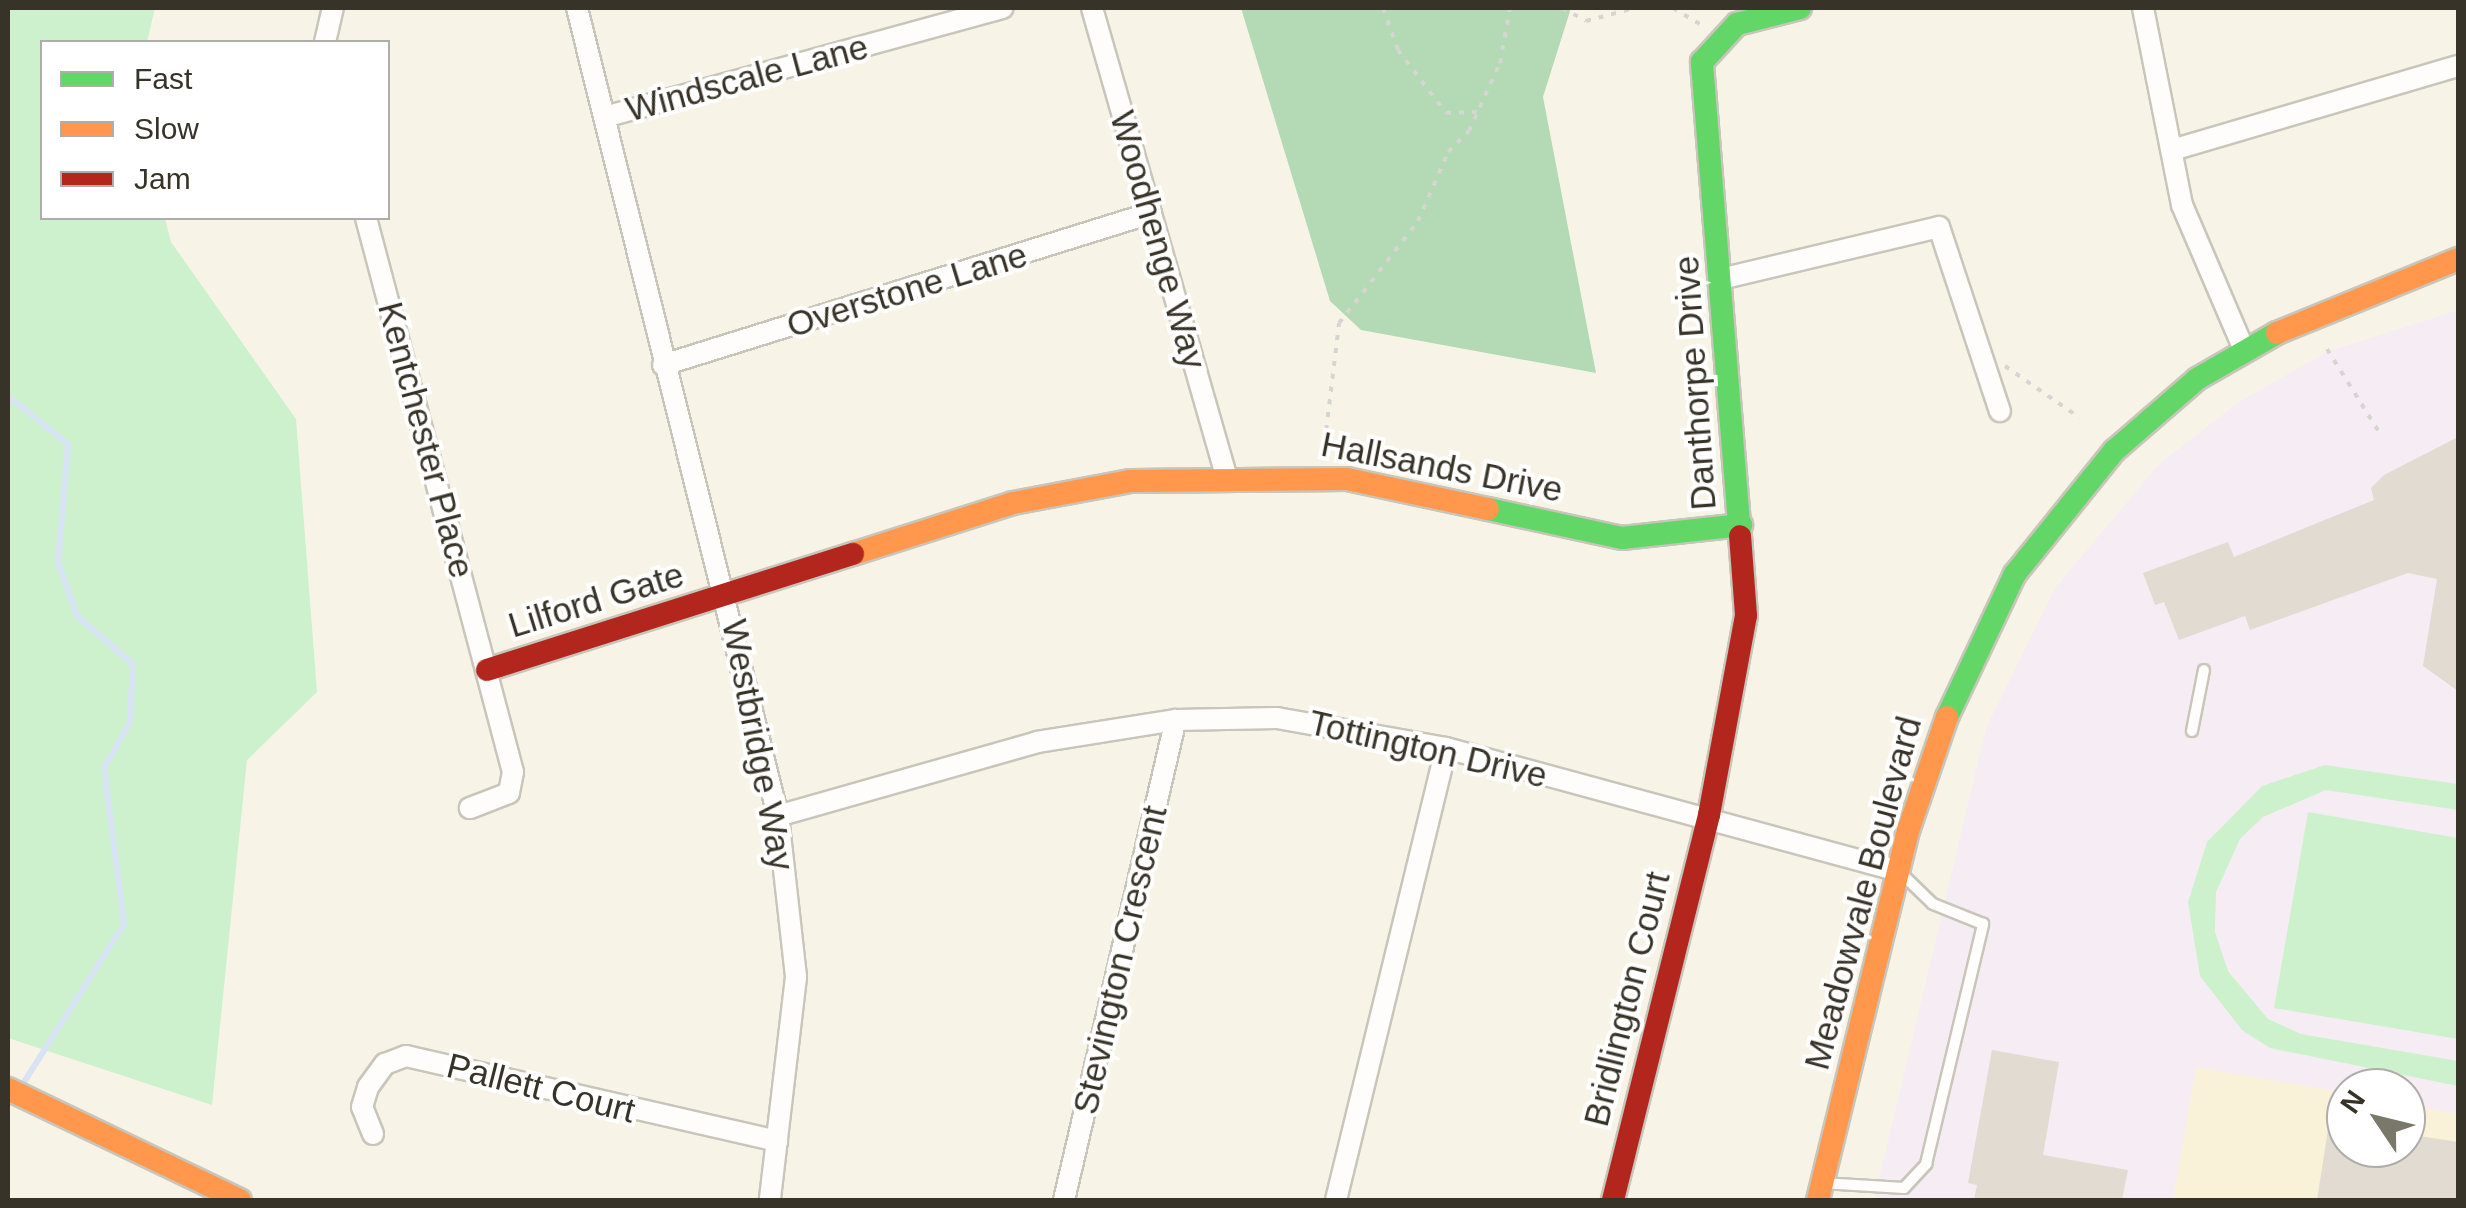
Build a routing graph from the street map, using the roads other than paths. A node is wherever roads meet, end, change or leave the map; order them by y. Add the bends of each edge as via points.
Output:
1 (333, 8) edge
2 (577, 8) edge
3 (1002, 8) edge
4 (1092, 8) edge
5 (1800, 8) edge
6 (2142, 8) edge
7 (325, 40) edge
8 (2458, 66) edge
9 (608, 116) junction
10 (2172, 150) junction
11 (1150, 214) junction
12 (367, 220) edge
13 (2458, 259) edge
14 (1724, 278) junction
15 (2243, 347) junction
16 (664, 365) junction
17 (2000, 411) dead end
18 (1224, 473) junction
19 (1741, 525) junction
20 (726, 597) junction
21 (487, 670) junction
22 (2204, 670) dead end
23 (1176, 720) junction
24 (2192, 731) dead end
25 (1446, 748) junction
26 (470, 808) dead end
27 (1709, 815) junction
28 (778, 816) junction
29 (1899, 871) junction
30 (8, 1089) edge
31 (373, 1134) dead end
32 (777, 1141) junction
33 (1820, 1192) edge
34 (240, 1200) edge
35 (770, 1200) edge
36 (1064, 1200) edge
37 (1336, 1200) edge
38 (1613, 1200) edge

1 - 7 street
2 - 9 street, Westbridge Way
3 - 9 street, Windscale Lane
4 - 11 street, Woodhenge Way
5 - 14 street, Danthorpe Drive via 1718,38 1702,62 1700,96
6 - 10 street
8 - 10 street
9 - 16 street, Westbridge Way
10 - 15 street via 2202,266
11 - 16 street, Overstone Lane
11 - 18 street, Woodhenge Way
12 - 21 street, Kentchester Place
13 - 15 street, Meadowvale Boulevard
14 - 17 street via 1939,227 1980,367
14 - 19 street, Danthorpe Drive
15 - 29 street, Meadowvale Boulevard via 2114,451 2015,574 1960,680
16 - 20 street, Westbridge Way
18 - 19 street, Hallsands Drive via 1321,477 1622,538
18 - 20 street, Hallsands Drive via 1013,503
19 - 27 street, Danthorpe Drive via 1746,615
20 - 21 street, Lilford Gate
20 - 28 street, Westbridge Way
21 - 26 street, Kentchester Place via 514,781 501,798
22 - 24 lane
23 - 25 street, Tottington Drive via 1296,719
23 - 28 street, Tottington Drive via 1037,742
23 - 36 street, Stevington Crescent
25 - 27 street, Tottington Drive
25 - 37 street
27 - 29 street, Tottington Drive
27 - 38 street, Bridlington Court
28 - 32 street, Westbridge Way via 796,977
29 - 33 street, Meadowvale Boulevard
29 - 33 lane via 1933,904 1984,924 1930,1146 1904,1188
30 - 34 street
31 - 32 street, Pallett Court via 362,1107 368,1087 385,1064 406,1056
32 - 35 street, Westbridge Way

